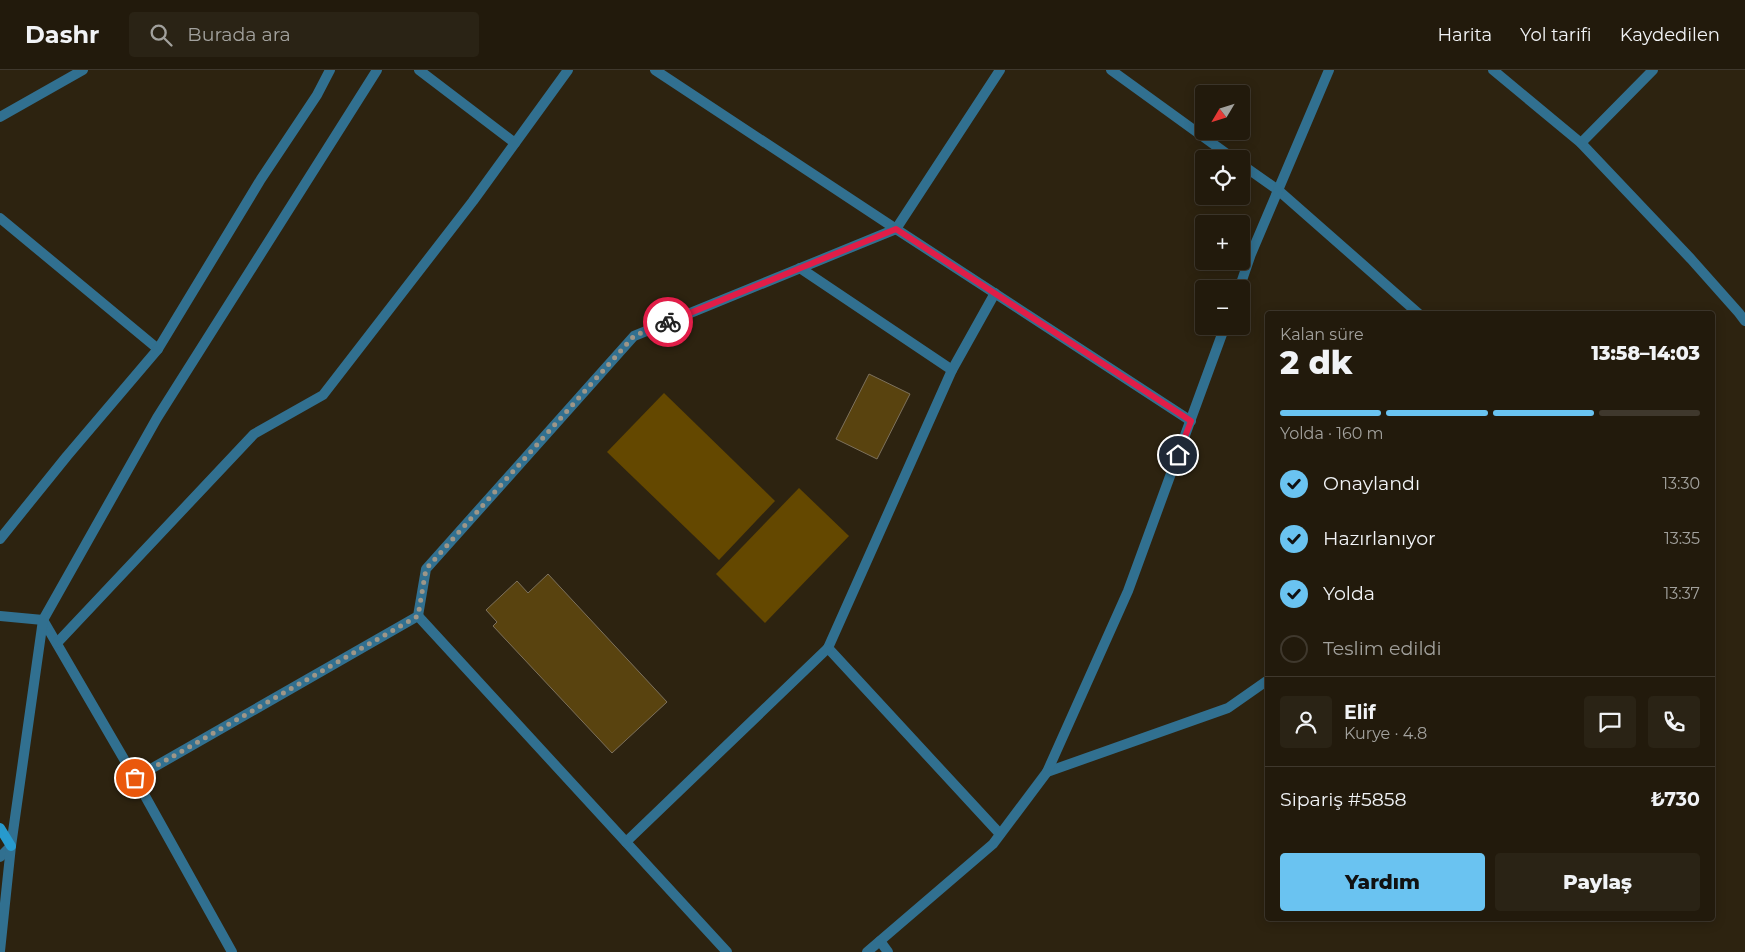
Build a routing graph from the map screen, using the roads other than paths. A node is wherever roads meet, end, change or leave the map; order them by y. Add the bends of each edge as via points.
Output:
1 (84, 70) edge
2 (330, 70) edge
3 (377, 70) edge
4 (419, 70) edge
5 (568, 70) edge
6 (655, 70) edge
7 (1000, 70) edge
8 (1111, 70) edge
9 (1329, 70) edge
10 (1493, 70) edge
11 (1653, 70) edge
12 (0, 117) edge
13 (515, 143) junction
14 (1581, 143) junction
15 (1222, 150) edge
16 (1250, 170) edge
17 (1278, 190) junction
18 (0, 218) edge
19 (896, 229) junction
20 (800, 268) junction
21 (1242, 280) edge
22 (995, 293) junction
23 (1416, 311) edge
24 (1743, 315) edge
25 (1222, 335) edge
26 (158, 349) junction
27 (952, 370) junction
28 (1191, 421) junction
29 (0, 538) edge
30 (0, 616) edge
31 (418, 616) junction
32 (43, 620) junction
33 (57, 643) junction
34 (828, 648) junction
35 (1265, 682) edge
36 (1047, 772) junction
37 (135, 778) junction
38 (0, 828) edge
39 (1000, 834) junction
40 (626, 842) junction
41 (11, 846) junction
42 (0, 857) edge
43 (880, 941) junction
44 (0, 951) edge
45 (232, 952) edge
46 (728, 952) edge
47 (867, 952) edge
48 (888, 952) edge

1 - 12 street
2 - 26 street
3 - 32 street via 157,418
4 - 13 street
5 - 13 street
6 - 19 street
7 - 19 street
8 - 15 street
9 - 17 street
10 - 14 street
11 - 14 street
13 - 33 street via 323,395 254,434
14 - 24 street
16 - 17 street
17 - 21 street
17 - 23 street
18 - 26 street
19 - 20 street
19 - 22 street
20 - 27 street
20 - 31 street via 634,336 426,569
22 - 27 street
22 - 28 street
25 - 28 street
26 - 29 street
27 - 34 street
28 - 36 street via 1128,591
30 - 32 street
31 - 37 street
31 - 40 street
32 - 33 street
32 - 41 street
33 - 37 street
34 - 39 street
34 - 40 street
35 - 36 street via 1228,708
36 - 39 street
37 - 45 street
38 - 41 street
39 - 43 street
40 - 46 street
41 - 42 street
41 - 44 street
43 - 47 street
43 - 48 street

